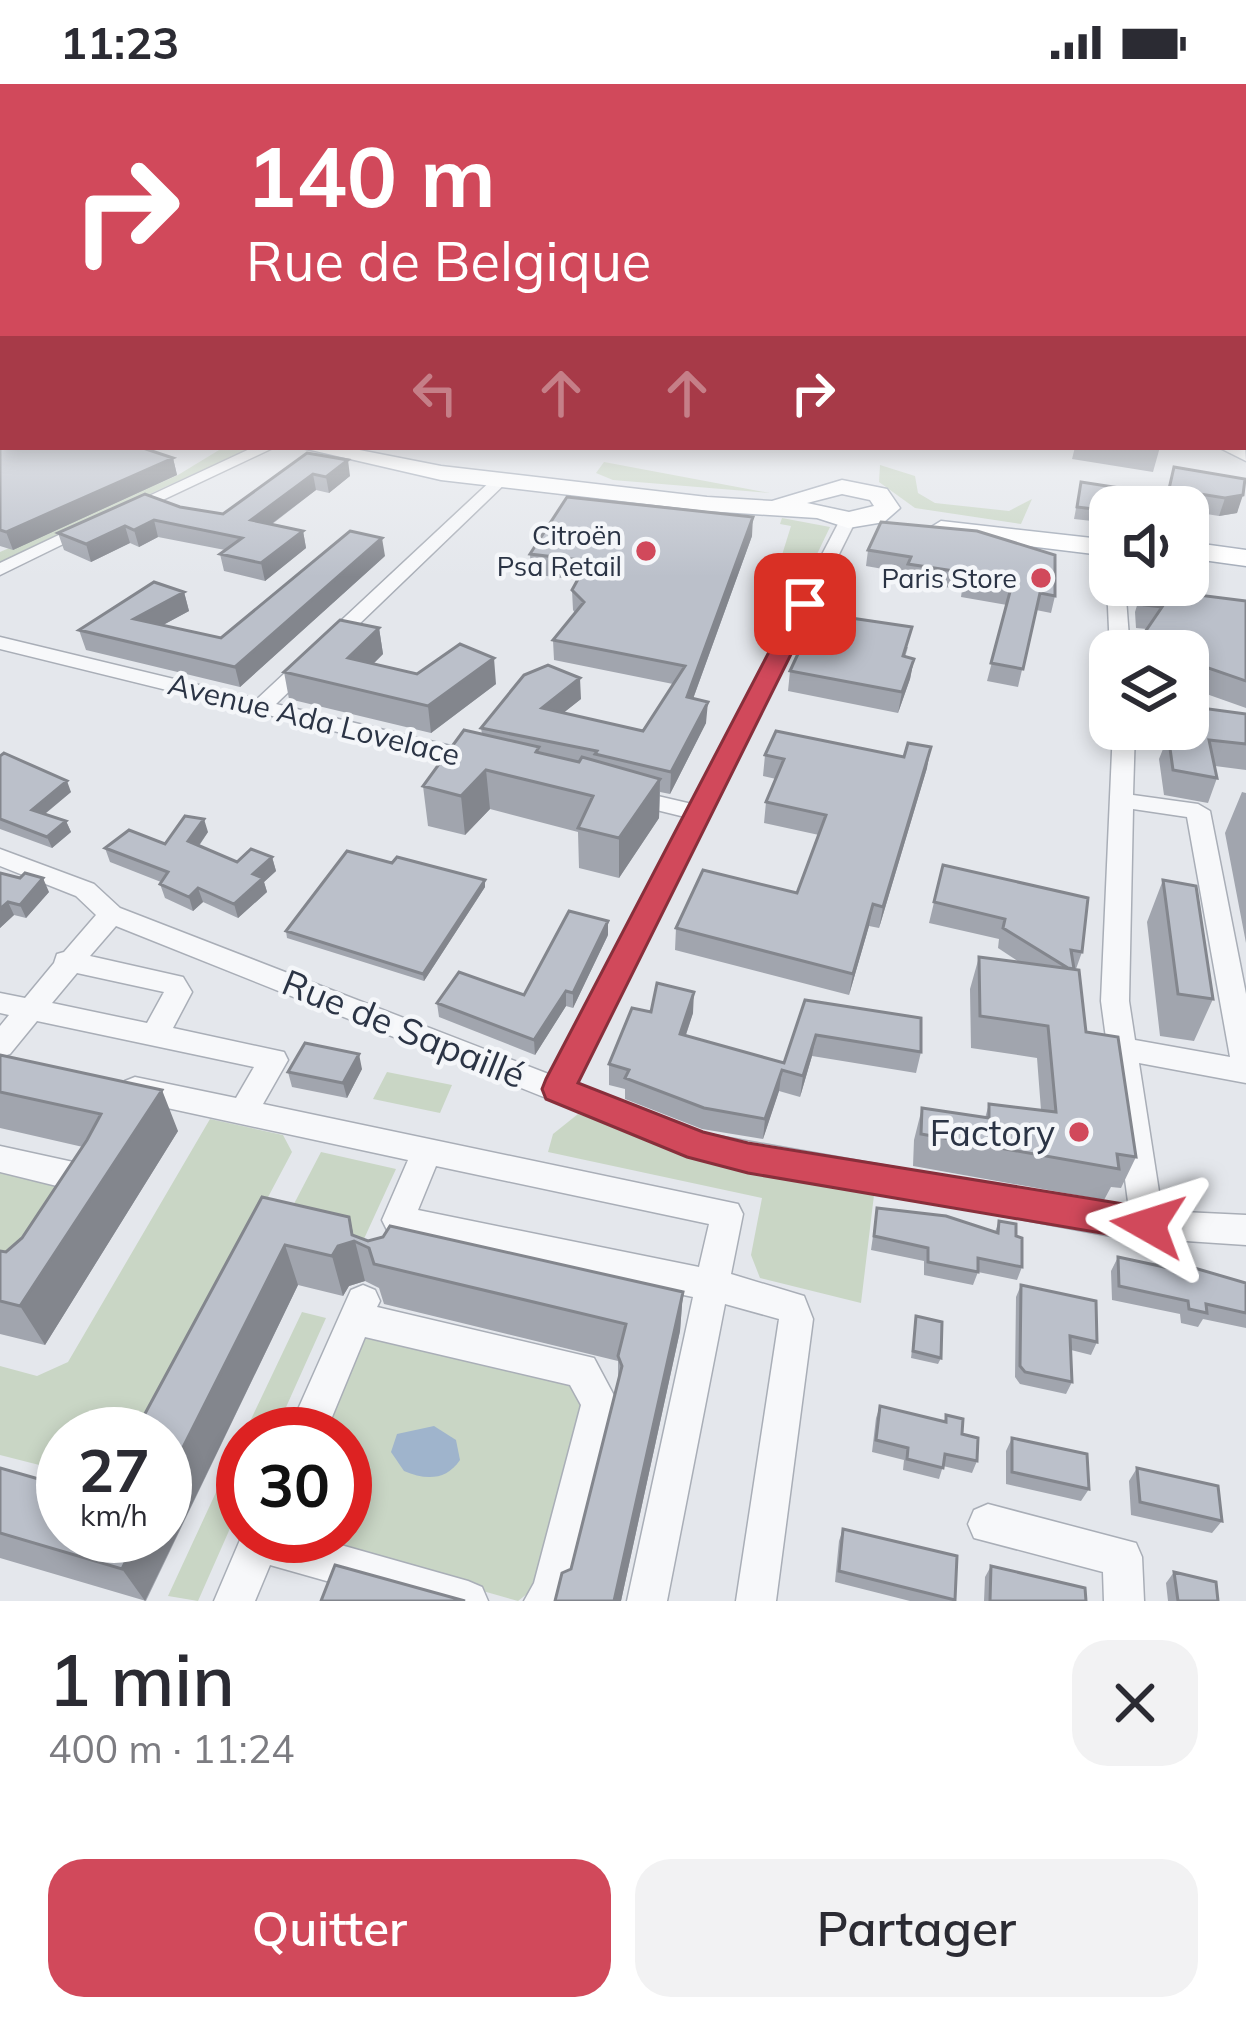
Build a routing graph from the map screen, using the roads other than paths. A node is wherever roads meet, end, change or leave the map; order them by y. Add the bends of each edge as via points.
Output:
1 (260, 450) edge
2 (326, 450) edge
3 (357, 450) edge
4 (501, 480) junction
5 (816, 505) junction
6 (888, 516) junction
7 (1089, 541) edge
8 (1089, 541) edge
9 (1209, 557) edge
10 (1246, 561) edge
11 (0, 570) edge
12 (0, 643) edge
13 (262, 706) junction
14 (1124, 750) edge
15 (503, 765) edge
16 (616, 793) edge
17 (1125, 801) junction
18 (698, 813) junction
19 (0, 856) edge
20 (111, 914) junction
21 (67, 962) junction
22 (1240, 1002) edge
23 (15, 1006) edge
24 (155, 1036) junction
25 (1122, 1049) junction
26 (7, 1057) edge
27 (1246, 1069) edge
28 (104, 1082) edge
29 (558, 1089) junction
30 (244, 1112) junction
31 (427, 1150) junction
32 (0, 1159) edge
33 (64, 1213) edge
34 (398, 1220) junction
35 (1148, 1225) junction
36 (1246, 1230) edge
37 (382, 1253) edge
38 (712, 1285) junction
39 (318, 1407) edge
40 (988, 1524) dead end
41 (251, 1563) edge
42 (341, 1563) edge
43 (234, 1601) edge
44 (468, 1601) edge
45 (544, 1601) edge
46 (647, 1601) edge
47 (756, 1601) edge
48 (1124, 1601) edge

1 - 11 street
2 - 4 main road
3 - 5 main road via 472,470
4 - 5 main road
4 - 13 street
5 - 6 main road
5 - 6 main road via 832,488 862,488 878,494
6 - 7 main road
6 - 8 main road
6 - 18 street
9 - 10 main road
12 - 13 street, Avenue Ada Lovelace
13 - 15 street, Avenue Ada Lovelace
14 - 17 street
16 - 18 street
17 - 22 street via 1198,811
17 - 25 street via 1115,1001
18 - 29 street
19 - 20 street, Rue de Sapaillé via 85,890
20 - 21 street
20 - 29 street, Rue de Sapaillé
21 - 23 street
21 - 24 street via 173,984 178,992
22 - 27 street
23 - 24 street
23 - 26 street
24 - 30 street via 274,1060
25 - 27 street
25 - 35 street
28 - 30 street
29 - 35 street, Rue de Sapaillé via 748,1158
30 - 31 street
31 - 34 street
31 - 38 street via 727,1214
32 - 33 street via 87,1179
34 - 37 street
34 - 38 street
35 - 36 street, Rue de Sapaillé
38 - 46 street
38 - 47 street via 782,1300 796,1318
39 - 45 street via 359,1310 581,1370 600,1403
40 - 48 street via 1122,1557
41 - 43 street
42 - 44 street

